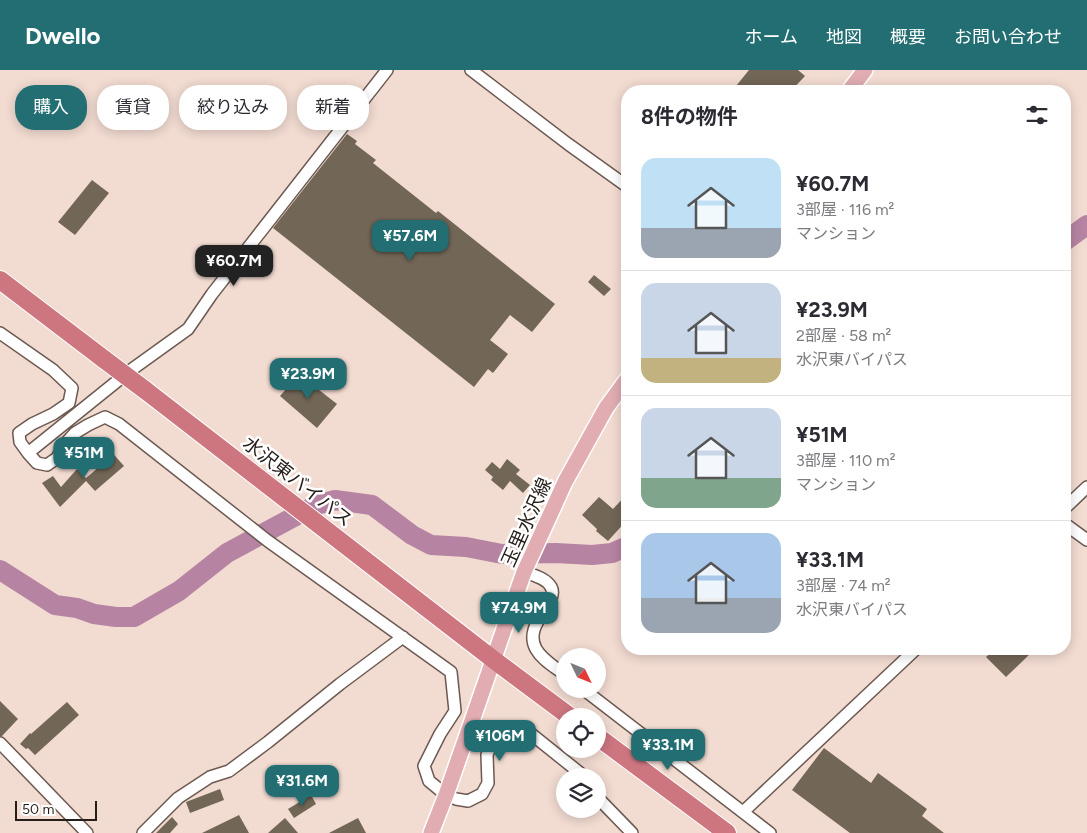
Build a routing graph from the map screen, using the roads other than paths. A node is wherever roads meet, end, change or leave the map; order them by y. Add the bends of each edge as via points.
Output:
1 (387, 70) edge
2 (471, 70) edge
3 (865, 70) edge
4 (854, 85) edge
5 (621, 182) edge
6 (0, 280) edge
7 (0, 333) edge
8 (621, 388) edge
9 (28, 453) junction
10 (1087, 487) edge
11 (1071, 502) edge
12 (1071, 528) edge
13 (1087, 540) edge
14 (524, 572) junction
15 (403, 637) junction
16 (910, 655) edge
17 (494, 660) junction
18 (556, 668) edge
19 (595, 698) edge
20 (558, 708) edge
21 (0, 742) edge
22 (606, 743) edge
23 (574, 768) edge
24 (446, 795) junction
25 (606, 806) edge
26 (743, 812) junction
27 (87, 833) edge
28 (143, 833) edge
29 (431, 833) edge
30 (632, 833) edge
31 (727, 833) edge
32 (770, 833) edge

1 - 9 street via 188,329 131,370
2 - 5 street
3 - 4 main road
6 - 17 highway, 水沢東バイパス, bridge
7 - 9 street via 53,370 72,388 70,402 20,433 20,442
8 - 14 main road, 玉里水沢線 via 565,482
9 - 15 street via 37,463 47,465 57,458 75,434 105,417 119,424 268,541
10 - 11 street
12 - 13 street
14 - 17 main road, 玉里水沢線
14 - 18 street via 545,581 553,590 532,636 539,654
15 - 24 street via 450,672 455,712 424,766 429,781
15 - 28 street via 230,771 210,777 178,798
16 - 26 street
17 - 20 highway, 水沢東バイパス
17 - 24 main road, 玉里水沢線
19 - 26 street
21 - 27 street
22 - 31 highway
23 - 24 street via 530,733 513,728 495,734 487,755 488,783 482,794 468,801
24 - 29 main road, 玉里水沢線
25 - 30 street
26 - 32 street

